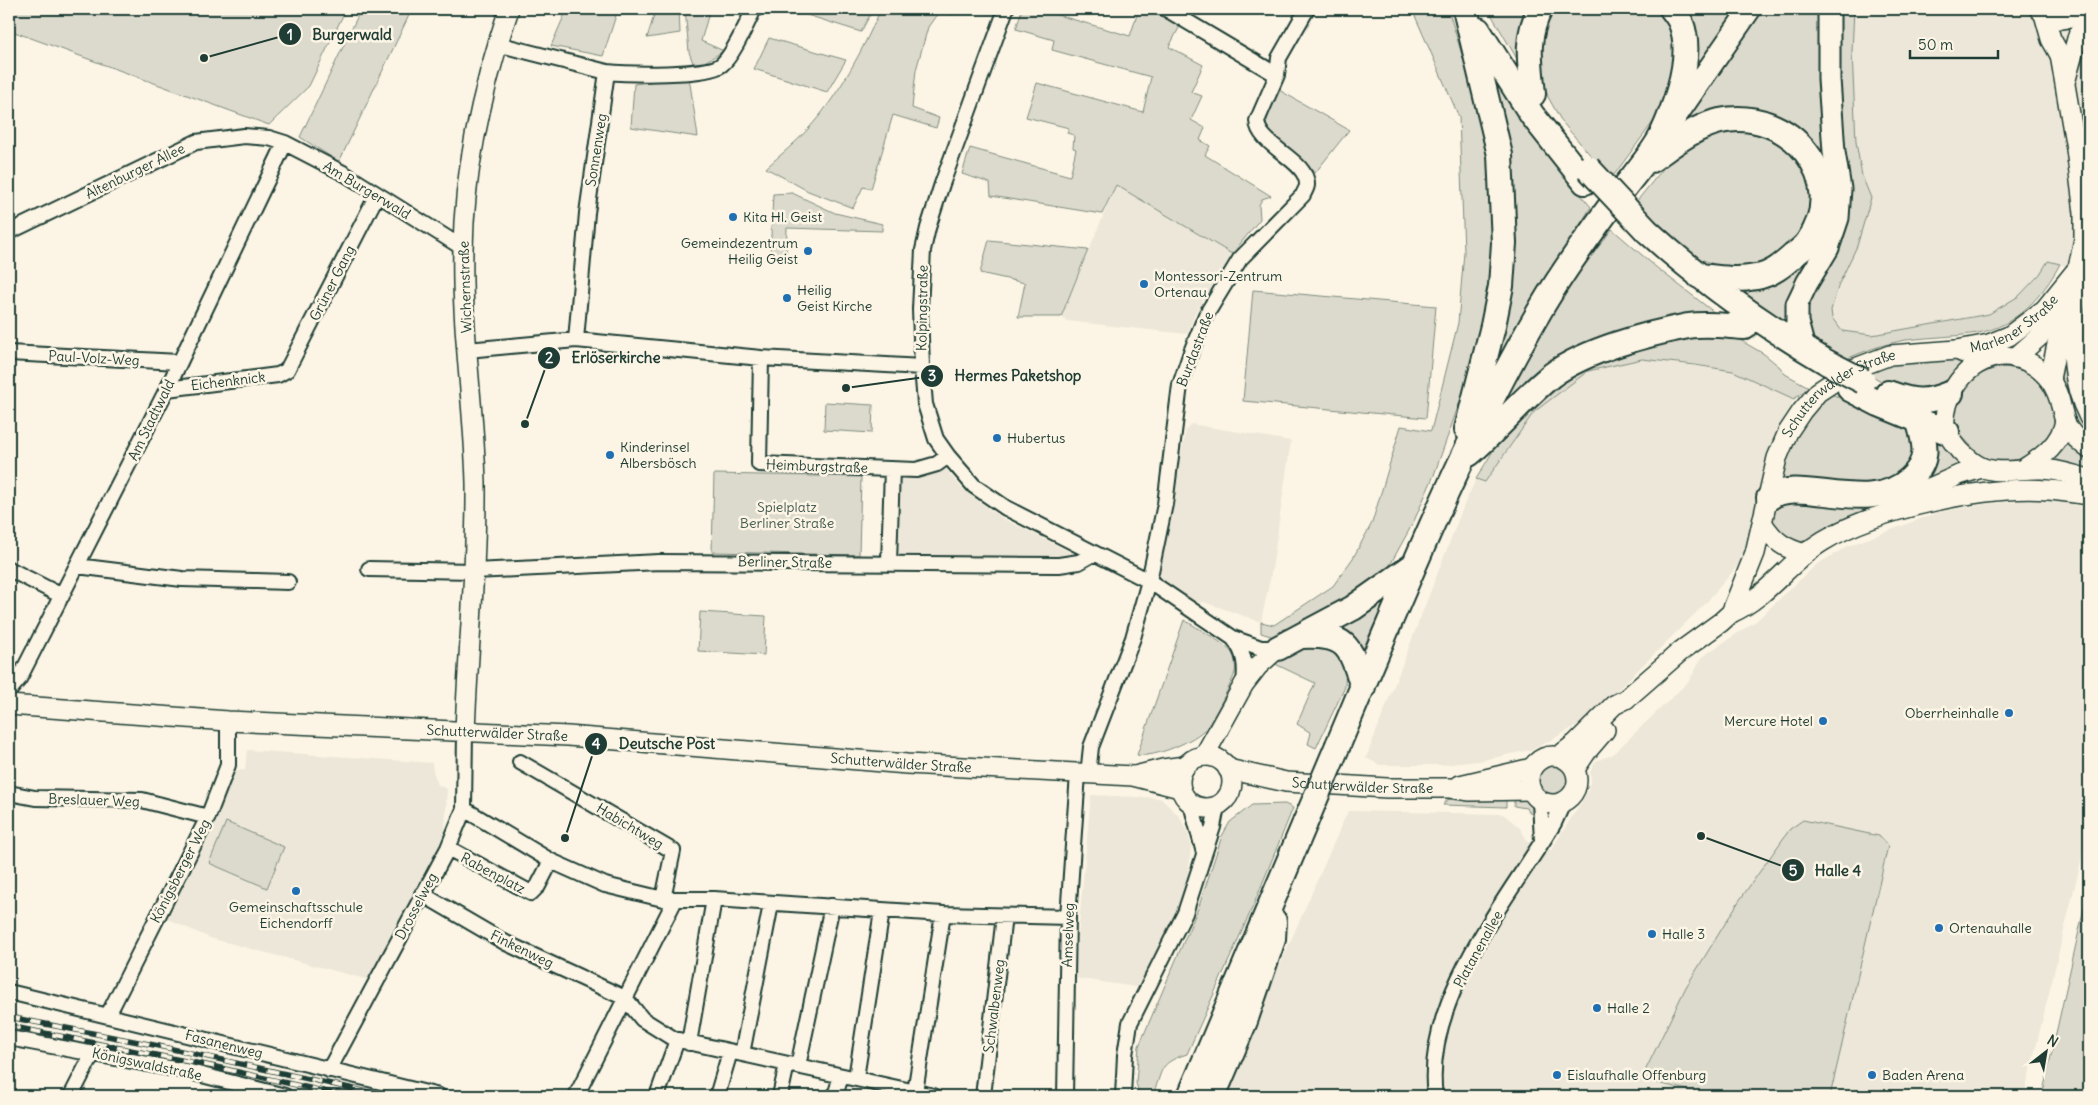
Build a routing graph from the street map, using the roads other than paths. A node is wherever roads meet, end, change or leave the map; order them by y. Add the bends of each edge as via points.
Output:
1 (509, 9) edge
2 (754, 9) edge
3 (1006, 9) edge
4 (1166, 9) edge
5 (1307, 9) edge
6 (1466, 9) edge
7 (1480, 9) edge
8 (1540, 9) edge
9 (1672, 9) edge
10 (1750, 9) edge
11 (1829, 9) edge
12 (2041, 11) edge
13 (2080, 13) edge
14 (497, 44) junction
15 (2060, 55) junction
16 (607, 72) junction
17 (1277, 75) junction
18 (2064, 82) junction
19 (1533, 94) junction
20 (1661, 137) junction
21 (268, 138) joint
22 (285, 143) junction
23 (1639, 168) junction
24 (1587, 175) junction
25 (377, 195) junction
26 (9, 232) edge
27 (1644, 237) junction
28 (463, 248) junction
29 (1699, 276) junction
30 (2070, 289) junction
31 (1745, 327) junction
32 (576, 340) junction
33 (1804, 348) junction
34 (468, 350) junction
35 (1957, 350) junction
36 (9, 353) edge
37 (761, 358) junction
38 (2015, 358) junction
39 (1983, 361) junction
40 (179, 362) junction
41 (922, 367) junction
42 (1822, 368) junction
43 (287, 370) joint
44 (2050, 379) junction
45 (1856, 385) junction
46 (168, 389) junction
47 (1951, 393) junction
48 (2089, 417) edge
49 (1918, 419) junction
50 (2065, 421) junction
51 (1946, 432) junction
52 (2089, 449) edge
53 (948, 456) junction
54 (1459, 464) junction
55 (1982, 468) junction
56 (2025, 468) junction
57 (892, 469) junction
58 (2089, 479) edge
59 (2089, 495) edge
60 (1769, 498) junction
61 (1871, 519) junction
62 (1763, 524) junction
63 (1093, 554) junction
64 (1805, 554) junction
65 (889, 563) junction
66 (1414, 565) junction
67 (77, 566) junction
68 (9, 569) edge
69 (369, 569) dead end
70 (474, 570) junction
71 (1149, 581) junction
72 (288, 582) dead end
73 (62, 596) junction
74 (1731, 613) junction
75 (1302, 636) junction
76 (1233, 638) junction
77 (1278, 648) junction
78 (1244, 684) junction
79 (1362, 687) junction
80 (9, 691) edge
81 (1626, 699) junction
82 (9, 705) edge
83 (1227, 717) junction
84 (228, 721) junction
85 (464, 732) junction
86 (1204, 756) junction
87 (1559, 756) junction
88 (520, 762) dead end
89 (1185, 766) junction
90 (1226, 766) junction
91 (1532, 768) junction
92 (1575, 769) junction
93 (1083, 774) junction
94 (1133, 776) junction
95 (1276, 780) junction
96 (1180, 788) junction
97 (1450, 788) junction
98 (9, 793) edge
99 (1535, 795) junction
100 (1223, 799) junction
101 (1564, 802) junction
102 (1192, 804) junction
103 (464, 808) junction
104 (208, 817) junction
105 (1542, 841) junction
106 (448, 848) junction
107 (1204, 854) junction
108 (551, 861) junction
109 (422, 894) junction
110 (669, 899) junction
111 (714, 899) junction
112 (771, 904) junction
113 (832, 906) junction
114 (882, 911) junction
115 (943, 914) junction
116 (1004, 916) junction
117 (1068, 917) junction
118 (9, 992) edge
119 (625, 998) junction
120 (108, 1015) junction
121 (1236, 1016) junction
122 (9, 1038) edge
123 (683, 1041) junction
124 (93, 1053) junction
125 (736, 1053) junction
126 (793, 1065) junction
127 (329, 1070) junction
128 (841, 1076) junction
129 (856, 1078) junction
130 (896, 1092) edge
131 (915, 1092) junction
132 (71, 1096) edge
133 (285, 1096) edge
134 (439, 1096) edge
135 (576, 1096) edge
136 (657, 1096) edge
137 (717, 1096) edge
138 (780, 1096) edge
139 (836, 1096) edge
140 (934, 1096) edge
141 (983, 1096) edge
142 (1065, 1096) edge
143 (1124, 1096) edge
144 (1190, 1096) edge
145 (1213, 1096) edge
146 (1435, 1096) edge

1 - 14 main road, Wichernstraße
2 - 16 street via 721,66 667,74
3 - 41 street, Kolpingstraße via 928,228 920,309
4 - 17 street
5 - 17 street, Burdastraße via 1280,58
6 - 24 highway via 1532,115
6 - 54 highway via 1500,155 1504,243 1501,286 1493,326
7 - 19 highway
8 - 19 highway via 1529,41
9 - 20 highway via 1681,22 1686,55 1677,96
10 - 20 main road
11 - 33 main road via 1829,78 1840,189 1838,218 1828,248 1797,304 1797,322
12 - 13 main road via 2057,19
12 - 15 main road, Marlener Straße
13 - 15 main road, Marlener Straße
13 - 18 main road via 2078,35
14 - 16 street
14 - 28 main road, Wichernstraße via 476,124
15 - 18 main road, Marlener Straße
16 - 32 street, Sonnenweg via 588,206
17 - 71 street, Burdastraße via 1257,126 1306,176 1308,185 1303,196 1240,259 1206,314 1180,385 1166,504
18 - 30 main road, Marlener Straße via 2084,213 2084,239
19 - 24 highway
20 - 23 highway
21 - 22 street, Am Burgerwald
21 - 26 street, Altenburger Allee via 244,136 196,142
22 - 25 street, Am Burgerwald via 345,174
22 - 40 street, Am Stadtwald
23 - 29 highway via 1690,133 1719,121 1739,119 1764,122 1787,133 1808,152 1820,175 1822,213 1808,242 1780,268 1757,277
23 - 54 highway via 1544,304
24 - 27 highway
25 - 28 street, Am Burgerwald
25 - 43 street, Grüner Gang
27 - 29 highway
27 - 31 highway via 1701,293
28 - 34 main road, Wichernstraße
29 - 33 highway via 1751,315
30 - 35 main road, Marlener Straße via 2009,336 1989,344
30 - 38 main road, Marlener Straße via 2040,336
30 - 44 main road, Marlener Straße
30 - 48 main road, Marlener Straße via 2073,367 2079,395
31 - 42 highway
31 - 54 highway via 1689,326 1584,356 1554,374 1525,398
32 - 34 street
32 - 37 street
33 - 42 highway
34 - 70 main road, Wichernstraße via 476,482
35 - 39 main road, Schutterwälder Straße
35 - 60 main road, Schutterwälder Straße via 1890,356 1870,362 1818,392 1788,432 1777,458
36 - 40 street, Paul-Volz-Weg
37 - 41 street
37 - 57 street, Heimburgstraße via 759,464
38 - 39 main road
38 - 44 main road via 2028,362
39 - 47 main road via 1963,374
40 - 46 street, Am Stadtwald
41 - 53 street, Kolpingstraße via 925,404 936,439
42 - 45 highway, bridge
43 - 46 street, Eichenknick via 278,375
44 - 50 main road via 2057,390
45 - 47 highway via 1925,402
45 - 49 highway
46 - 67 street, Am Stadtwald
47 - 51 main road via 1945,414
49 - 51 highway
49 - 60 highway via 1926,452 1921,465 1899,488 1865,496 1783,491
50 - 52 main road via 2072,434
50 - 56 main road via 2053,445
51 - 55 main road via 1968,459
53 - 57 street, Heimburgstraße via 928,468
53 - 63 street, Kolpingstraße via 974,486 1006,508
54 - 66 highway
55 - 56 main road via 1998,471
55 - 61 main road via 1895,503
56 - 58 main road via 2058,471
57 - 65 street
59 - 61 main road via 2047,490 1991,491 1928,503
60 - 62 main road, Schutterwälder Straße
61 - 64 main road via 1824,540
62 - 64 main road via 1789,550
62 - 74 main road, Schutterwälder Straße
63 - 65 street, Berliner Straße via 1079,562 1059,565
63 - 71 street, Kolpingstraße
64 - 74 main road via 1752,602
65 - 70 street, Berliner Straße via 659,562
66 - 75 highway via 1353,608
66 - 79 highway
67 - 72 street via 182,579
67 - 73 street, Am Stadtwald
68 - 73 street
69 - 70 street
70 - 85 main road, Wichernstraße
71 - 76 street, Kolpingstraße
71 - 93 street, Burdastraße via 1133,638
73 - 80 street, Am Stadtwald via 19,679
74 - 81 main road, Schutterwälder Straße
75 - 77 highway
75 - 79 highway via 1322,635 1344,644 1352,655
76 - 77 street, Kolpingstraße via 1261,648
76 - 78 street, Kolpingstraße via 1245,661
77 - 78 main road
78 - 83 main road
79 - 121 highway, bridge via 1276,890
81 - 87 main road, Schutterwälder Straße via 1614,705
81 - 92 main road, Schutterwälder Straße via 1622,712 1602,732
82 - 84 main road, Schutterwälder Straße
83 - 86 main road
83 - 90 main road
84 - 85 main road, Schutterwälder Straße
84 - 104 street, Königsberger Weg via 228,764
85 - 93 main road, Schutterwälder Straße via 568,736 907,764
85 - 103 street, Drosselweg
86 - 89 main road via 1191,760
86 - 90 main road
87 - 91 main road, Schutterwälder Straße via 1544,757
87 - 92 main road
88 - 110 street, Habichtweg via 673,851
89 - 94 main road, Schutterwälder Straße
89 - 96 main road via 1180,776
90 - 95 main road, Schutterwälder Straße
90 - 100 main road via 1231,776
91 - 97 main road, Schutterwälder Straße
91 - 99 main road via 1528,779
92 - 101 main road via 1578,780 1575,790
93 - 94 main road, Schutterwälder Straße
93 - 117 street, Amselweg
94 - 96 main road, Schutterwälder Straße
95 - 97 main road, Schutterwälder Straße via 1387,788
95 - 100 main road, Schutterwälder Straße
96 - 102 main road
97 - 99 main road, Schutterwälder Straße
98 - 104 street, Breslauer Weg via 35,798 142,800
99 - 101 main road, Schutterwälder Straße via 1556,804
99 - 105 street
100 - 102 main road via 1208,808
100 - 107 street
101 - 105 street, Platanenallee
102 - 107 street
103 - 106 street, Drosselweg
103 - 108 street
104 - 120 street, Königsberger Weg
105 - 146 street, Platanenallee via 1462,971 1442,1023 1435,1056
106 - 108 street, Rabenplatz via 531,893
106 - 109 street, Drosselweg
107 - 143 street via 1184,913 1130,1022
108 - 110 street via 605,885
109 - 119 street, Finkenweg via 506,943
109 - 127 street, Drosselweg
110 - 111 street
110 - 119 street
111 - 112 street
111 - 123 street
112 - 113 street
112 - 125 street
113 - 114 street
113 - 126 street
114 - 115 street
114 - 129 street
115 - 116 street
115 - 131 street
116 - 117 street
116 - 141 street, Schwalbenweg
117 - 142 street, Amselweg
118 - 120 street, Fasanenweg
119 - 123 street via 642,1019
119 - 135 street
120 - 127 street, Fasanenweg
121 - 144 highway
121 - 145 highway
122 - 124 street, Königswaldstraße
123 - 125 street
123 - 136 street
124 - 132 street
124 - 133 street, Königswaldstraße via 190,1072
125 - 126 street
125 - 137 street
126 - 128 street
126 - 138 street
127 - 134 street, Fasanenweg
128 - 129 street
128 - 139 street
129 - 130 street
130 - 131 street
131 - 140 street

